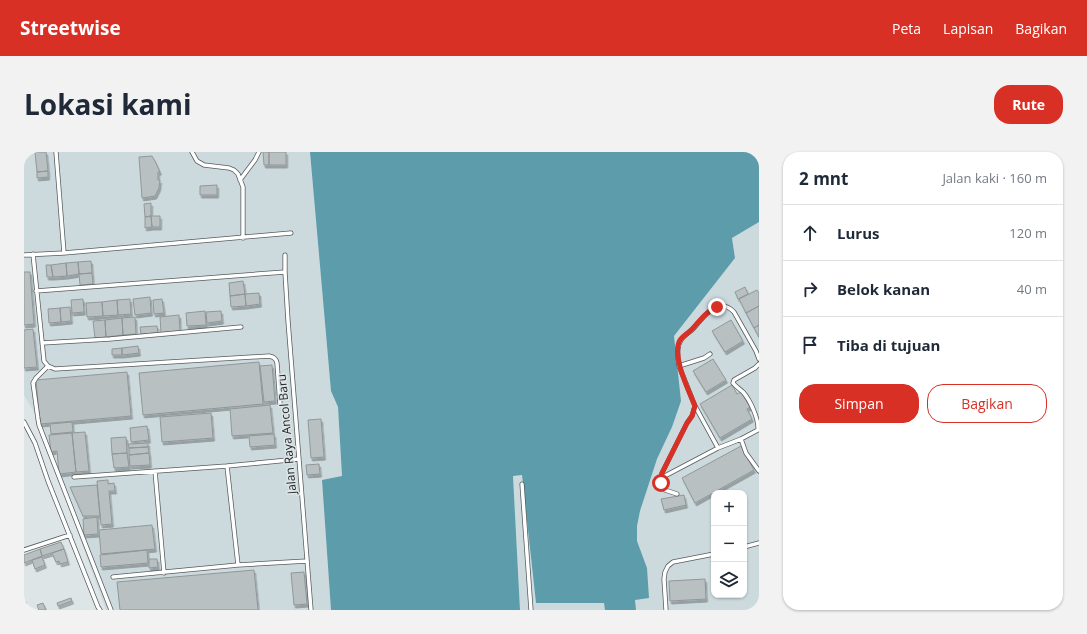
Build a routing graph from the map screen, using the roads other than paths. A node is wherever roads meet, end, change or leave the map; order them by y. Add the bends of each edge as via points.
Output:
1 (56, 152) edge
2 (192, 152) edge
3 (259, 152) edge
4 (240, 180) junction
5 (291, 233) dead end
6 (243, 238) junction
7 (64, 252) junction
8 (32, 254) junction
9 (24, 255) edge
10 (285, 255) dead end
11 (285, 272) junction
12 (36, 291) junction
13 (241, 327) dead end
14 (42, 343) junction
15 (710, 354) dead end
16 (759, 359) edge
17 (759, 364) edge
18 (48, 366) junction
19 (679, 366) junction
20 (280, 404) dead end
21 (695, 406) junction
22 (24, 422) edge
23 (740, 440) junction
24 (718, 448) junction
25 (299, 459) junction
26 (227, 466) junction
27 (155, 471) junction
28 (759, 471) edge
29 (74, 477) dead end
30 (661, 478) junction
31 (522, 484) dead end
32 (676, 494) dead end
33 (70, 535) junction
34 (759, 543) edge
35 (747, 546) edge
36 (24, 550) edge
37 (711, 555) edge
38 (307, 561) junction
39 (238, 565) junction
40 (164, 573) junction
41 (113, 578) dead end
42 (24, 603) edge
43 (27, 610) edge
44 (100, 610) edge
45 (111, 610) edge
46 (311, 610) edge
47 (531, 610) edge
48 (666, 610) edge

1 - 7 lane
2 - 4 lane via 196,161 204,165 234,170
3 - 4 lane
4 - 6 lane via 243,187
5 - 6 lane
6 - 7 lane
7 - 8 lane
8 - 9 lane
8 - 12 lane
10 - 11 lane, Jalan Raya Ancol Baru
11 - 12 lane
11 - 25 lane, Jalan Raya Ancol Baru
12 - 14 lane
13 - 14 lane
14 - 18 lane via 44,361
15 - 19 lane
16 - 19 lane via 734,312 724,306 711,309 681,339 678,349
17 - 23 lane via 733,382 750,404 758,427 756,432
18 - 20 lane via 55,369 269,356 277,362
18 - 45 lane via 33,383 38,419
19 - 21 lane
21 - 24 lane
21 - 30 lane
22 - 33 lane
23 - 24 lane
23 - 28 lane
24 - 30 lane
25 - 26 lane
25 - 38 lane, Jalan Raya Ancol Baru
26 - 27 lane
26 - 39 lane
27 - 29 lane
27 - 40 lane
30 - 32 lane via 662,487
31 - 47 lane
33 - 36 lane
33 - 44 lane
34 - 35 lane
37 - 48 lane via 673,562 668,566 664,579
38 - 39 lane
38 - 46 lane, Jalan Raya Ancol Baru
39 - 40 lane
40 - 41 lane
42 - 43 lane

